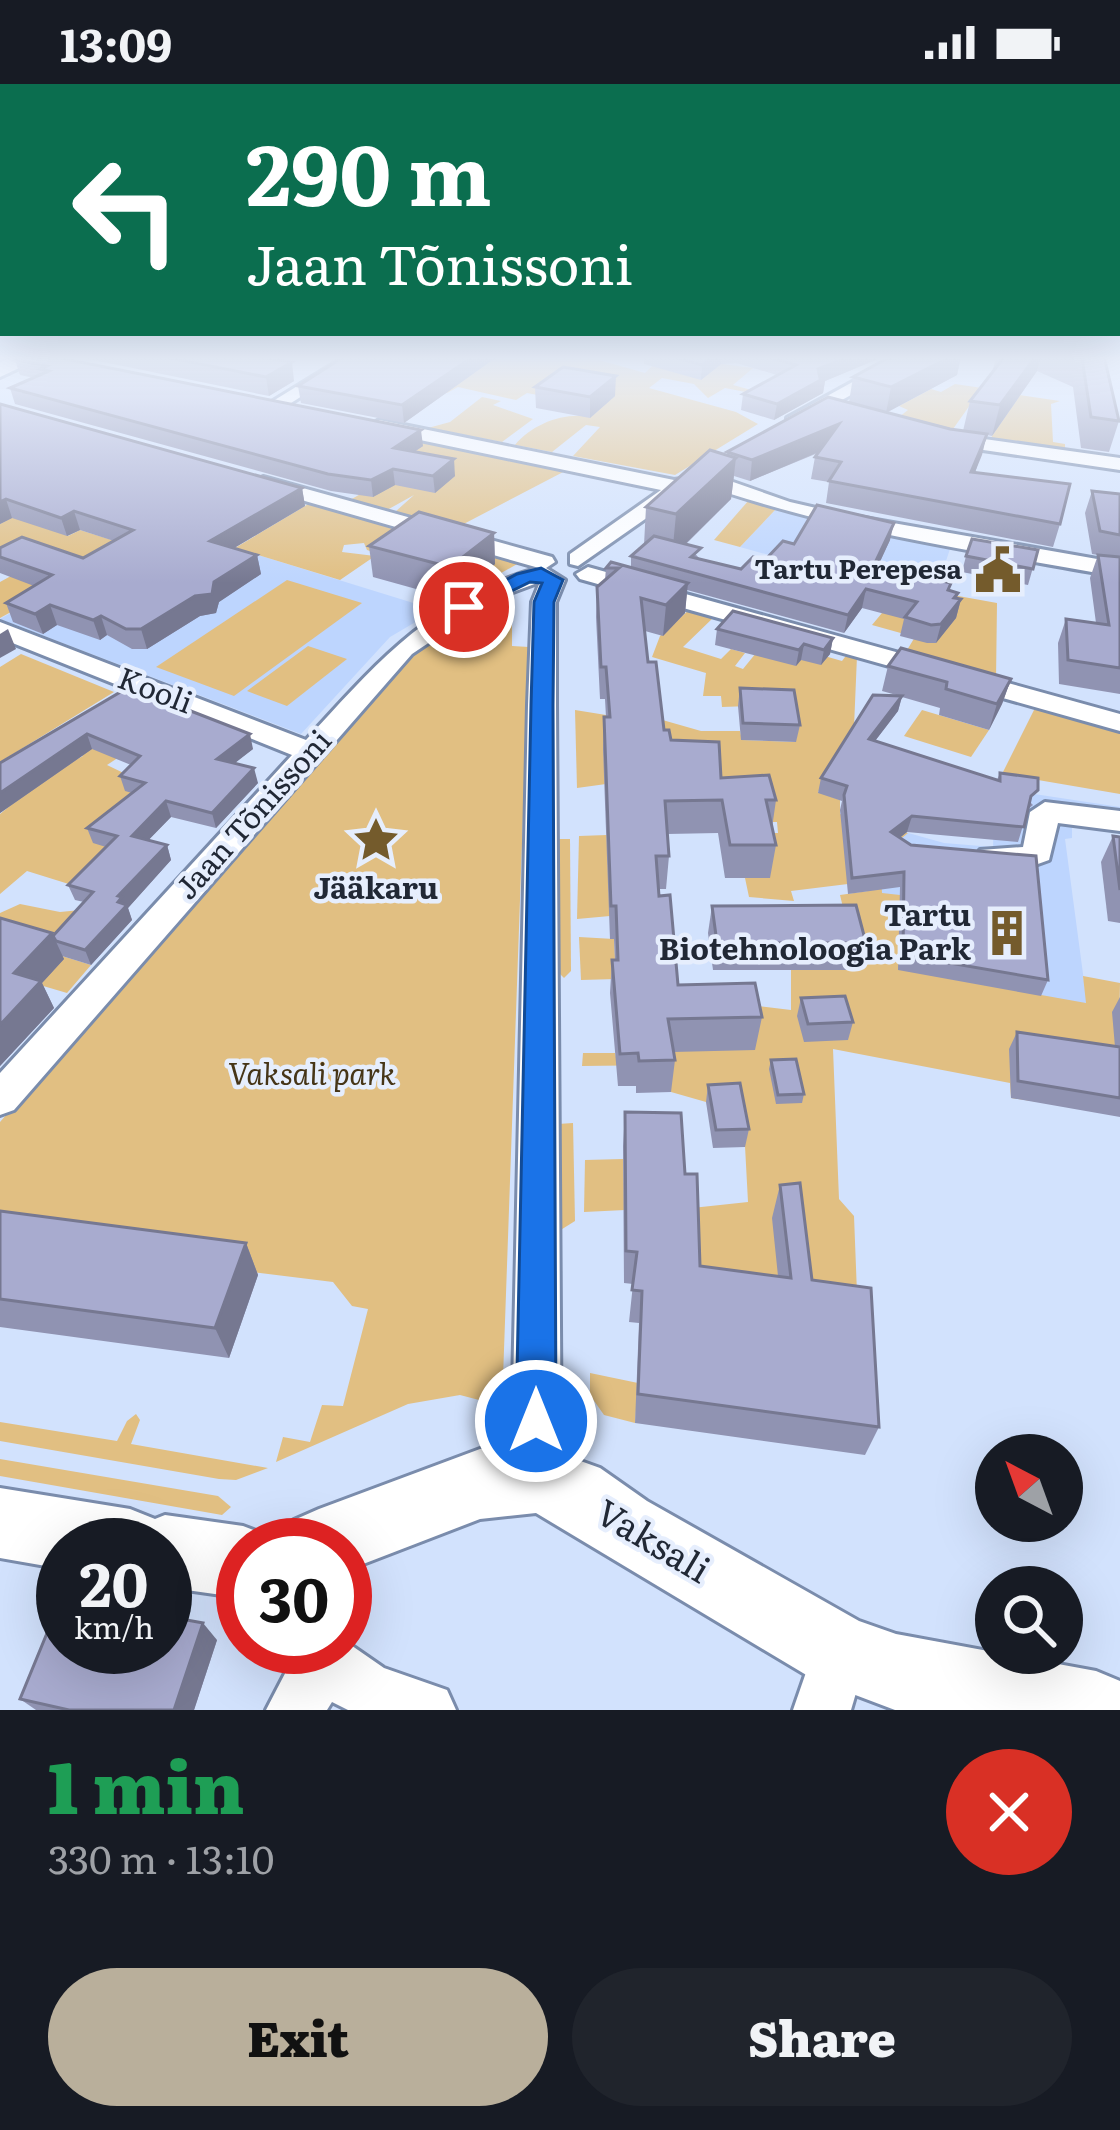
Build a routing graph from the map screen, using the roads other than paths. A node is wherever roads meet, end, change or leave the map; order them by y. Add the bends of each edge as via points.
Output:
1 (420, 432) edge
2 (923, 434) edge
3 (1120, 464) edge
4 (695, 476) junction
5 (244, 477) edge
6 (561, 570) junction
7 (1120, 570) edge
8 (0, 629) edge
9 (135, 683) junction
10 (104, 704) edge
11 (1120, 723) edge
12 (311, 752) junction
13 (1120, 821) edge
14 (954, 852) edge
15 (0, 1098) edge
16 (536, 1478) junction
17 (0, 1522) edge
18 (372, 1525) edge
19 (36, 1528) edge
20 (310, 1674) edge
21 (345, 1674) edge
22 (831, 1681) edge
23 (295, 1710) edge
24 (427, 1710) edge
25 (1096, 1710) edge

1 - 4 street
2 - 3 street
4 - 6 street, Jaan Tõnissoni
4 - 7 street via 842,520
5 - 6 street
6 - 11 street
6 - 12 street, Jaan Tõnissoni via 486,594 404,649
6 - 16 street via 544,602
8 - 9 street, Kooli
9 - 10 street
9 - 12 street, Kooli
12 - 15 street, Jaan Tõnissoni
13 - 14 street via 1045,812 1038,853 1000,859
16 - 18 street via 480,1484
16 - 22 street, Vaksali via 575,1493
17 - 19 street
20 - 23 street
21 - 24 street
22 - 25 street, Vaksali via 896,1672

